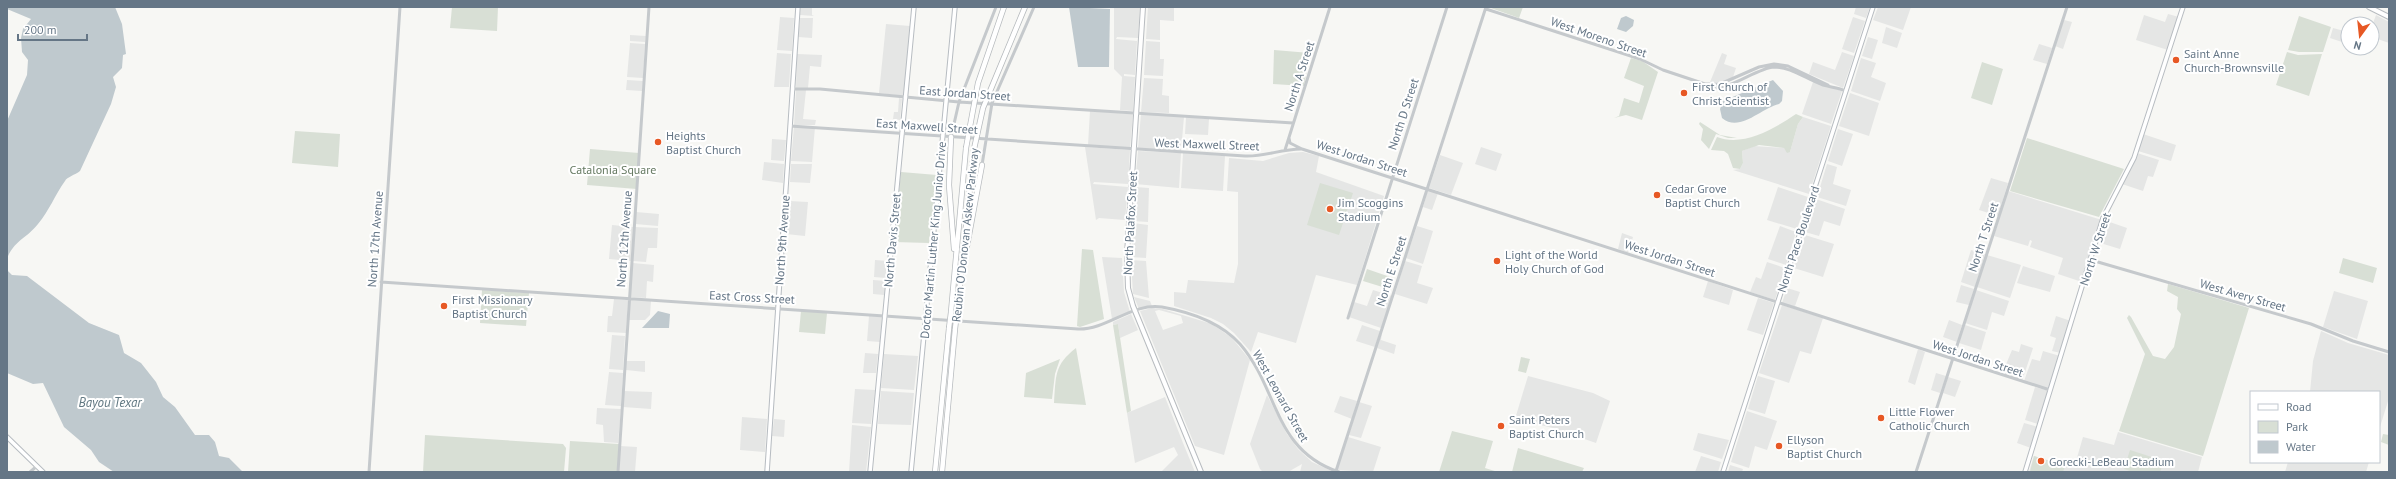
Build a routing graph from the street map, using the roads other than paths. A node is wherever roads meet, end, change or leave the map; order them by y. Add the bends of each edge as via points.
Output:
1 (400, 7) edge
2 (649, 7) edge
3 (798, 7) edge
4 (914, 7) edge
5 (955, 7) edge
6 (996, 7) edge
7 (1004, 7) edge
8 (1026, 7) edge
9 (1034, 7) edge
10 (1143, 7) edge
11 (1330, 7) edge
12 (1447, 7) edge
13 (1874, 7) edge
14 (2067, 7) edge
15 (2183, 7) edge
16 (2369, 7) edge
17 (1486, 8) edge
18 (2389, 17) edge
19 (793, 89) junction
20 (1846, 91) junction
21 (906, 98) junction
22 (946, 100) junction
23 (959, 102) junction
24 (992, 103) junction
25 (1137, 113) junction
26 (1293, 123) junction
27 (790, 126) junction
28 (902, 134) junction
29 (942, 137) junction
30 (951, 137) junction
31 (1289, 138) junction
32 (985, 140) junction
33 (1134, 149) junction
34 (1302, 149) junction
35 (1285, 150) junction
36 (982, 165) joint
37 (1392, 177) junction
38 (1427, 189) junction
39 (956, 260) junction
40 (2091, 260) junction
41 (382, 282) junction
42 (960, 288) junction
43 (629, 298) junction
44 (1778, 303) junction
45 (778, 308) junction
46 (1135, 312) junction
47 (885, 316) junction
48 (1119, 318) joint
49 (1348, 318) dead end
50 (925, 319) junction
51 (2389, 352) edge
52 (1952, 359) junction
53 (2050, 390) junction
54 (7, 437) edge
55 (37, 466) junction
56 (40, 471) edge
57 (30, 472) edge
58 (369, 472) edge
59 (618, 472) edge
60 (766, 472) edge
61 (870, 472) edge
62 (911, 472) edge
63 (935, 472) edge
64 (942, 472) edge
65 (1201, 472) edge
66 (1337, 472) edge
67 (1723, 472) edge
68 (1916, 472) edge
69 (2025, 472) edge

1 - 41 street, North 17th Avenue
2 - 43 street, North 12th Avenue
3 - 19 main road, North 9th Avenue
4 - 21 main road, North Davis Street
5 - 22 main road, Doctor Martin Luther King Junior Drive
6 - 23 street
7 - 39 highway, Reubin O'Donovan Askew Parkway, bridge via 978,83 966,148
8 - 42 highway, Reubin O'Donovan Askew Parkway, bridge via 983,108 974,149
9 - 24 street
10 - 25 main road, North Palafox Street
11 - 26 street, North A Street
12 - 37 street, North D Street
13 - 20 main road, North Pace Boulevard
14 - 52 street, North T Street
15 - 40 main road, North W Street via 2134,158 2105,214
16 - 18 main road
17 - 20 street, West Moreno Street via 1640,59 1711,87 1720,88 1774,67
17 - 38 street, North E Street
19 - 21 street, East Jordan Street via 820,89
19 - 27 main road, North 9th Avenue
20 - 44 main road, North Pace Boulevard
21 - 22 street, East Jordan Street
21 - 28 main road, North Davis Street
22 - 23 street, East Jordan Street
22 - 29 main road, Doctor Martin Luther King Junior Drive
23 - 24 street, East Jordan Street
23 - 30 street
24 - 25 street, East Jordan Street
24 - 32 street
25 - 26 street
25 - 33 main road, North Palafox Street
26 - 31 street, North A Street
27 - 28 street, East Maxwell Street
27 - 45 main road, North 9th Avenue
28 - 29 street, East Maxwell Street
28 - 47 main road, North Davis Street
29 - 30 street, East Maxwell Street
29 - 50 main road, Doctor Martin Luther King Junior Drive
30 - 32 street, East Maxwell Street
30 - 39 highway via 949,185
31 - 34 street, West Jordan Street via 1290,143
31 - 35 street, North A Street
32 - 33 street, East Maxwell Street
32 - 36 street
33 - 35 street, West Maxwell Street via 1252,157
33 - 46 main road, North Palafox Street via 1127,266 1128,288
34 - 35 street, West Maxwell Street
34 - 37 street, West Jordan Street
36 - 42 highway
37 - 38 street, West Jordan Street
37 - 49 street, North D Street
38 - 44 street, West Jordan Street
38 - 66 street, North E Street
39 - 63 highway, Reubin O'Donovan Askew Parkway, bridge
40 - 51 street, West Avery Street via 2311,324
40 - 53 main road, North W Street
41 - 43 street, East Cross Street
41 - 58 street, North 17th Avenue
42 - 64 highway, Reubin O'Donovan Askew Parkway, bridge
43 - 45 street, East Cross Street
43 - 59 street, North 12th Avenue
44 - 52 street, West Jordan Street
44 - 67 main road, North Pace Boulevard
45 - 47 street, East Cross Street
45 - 60 main road, North 9th Avenue
46 - 48 street, West Leonard Street
46 - 65 main road, North Palafox Street
46 - 66 street, West Leonard Street via 1163,307 1203,319 1228,333 1251,360 1295,443 1313,460
47 - 50 street, East Cross Street
47 - 61 main road, North Davis Street
48 - 50 street, East Cross Street via 1090,329
50 - 62 main road, Doctor Martin Luther King Junior Drive
52 - 53 street, West Jordan Street
52 - 68 street, North T Street
53 - 69 main road, North W Street
54 - 55 main road
55 - 56 main road
55 - 57 street

